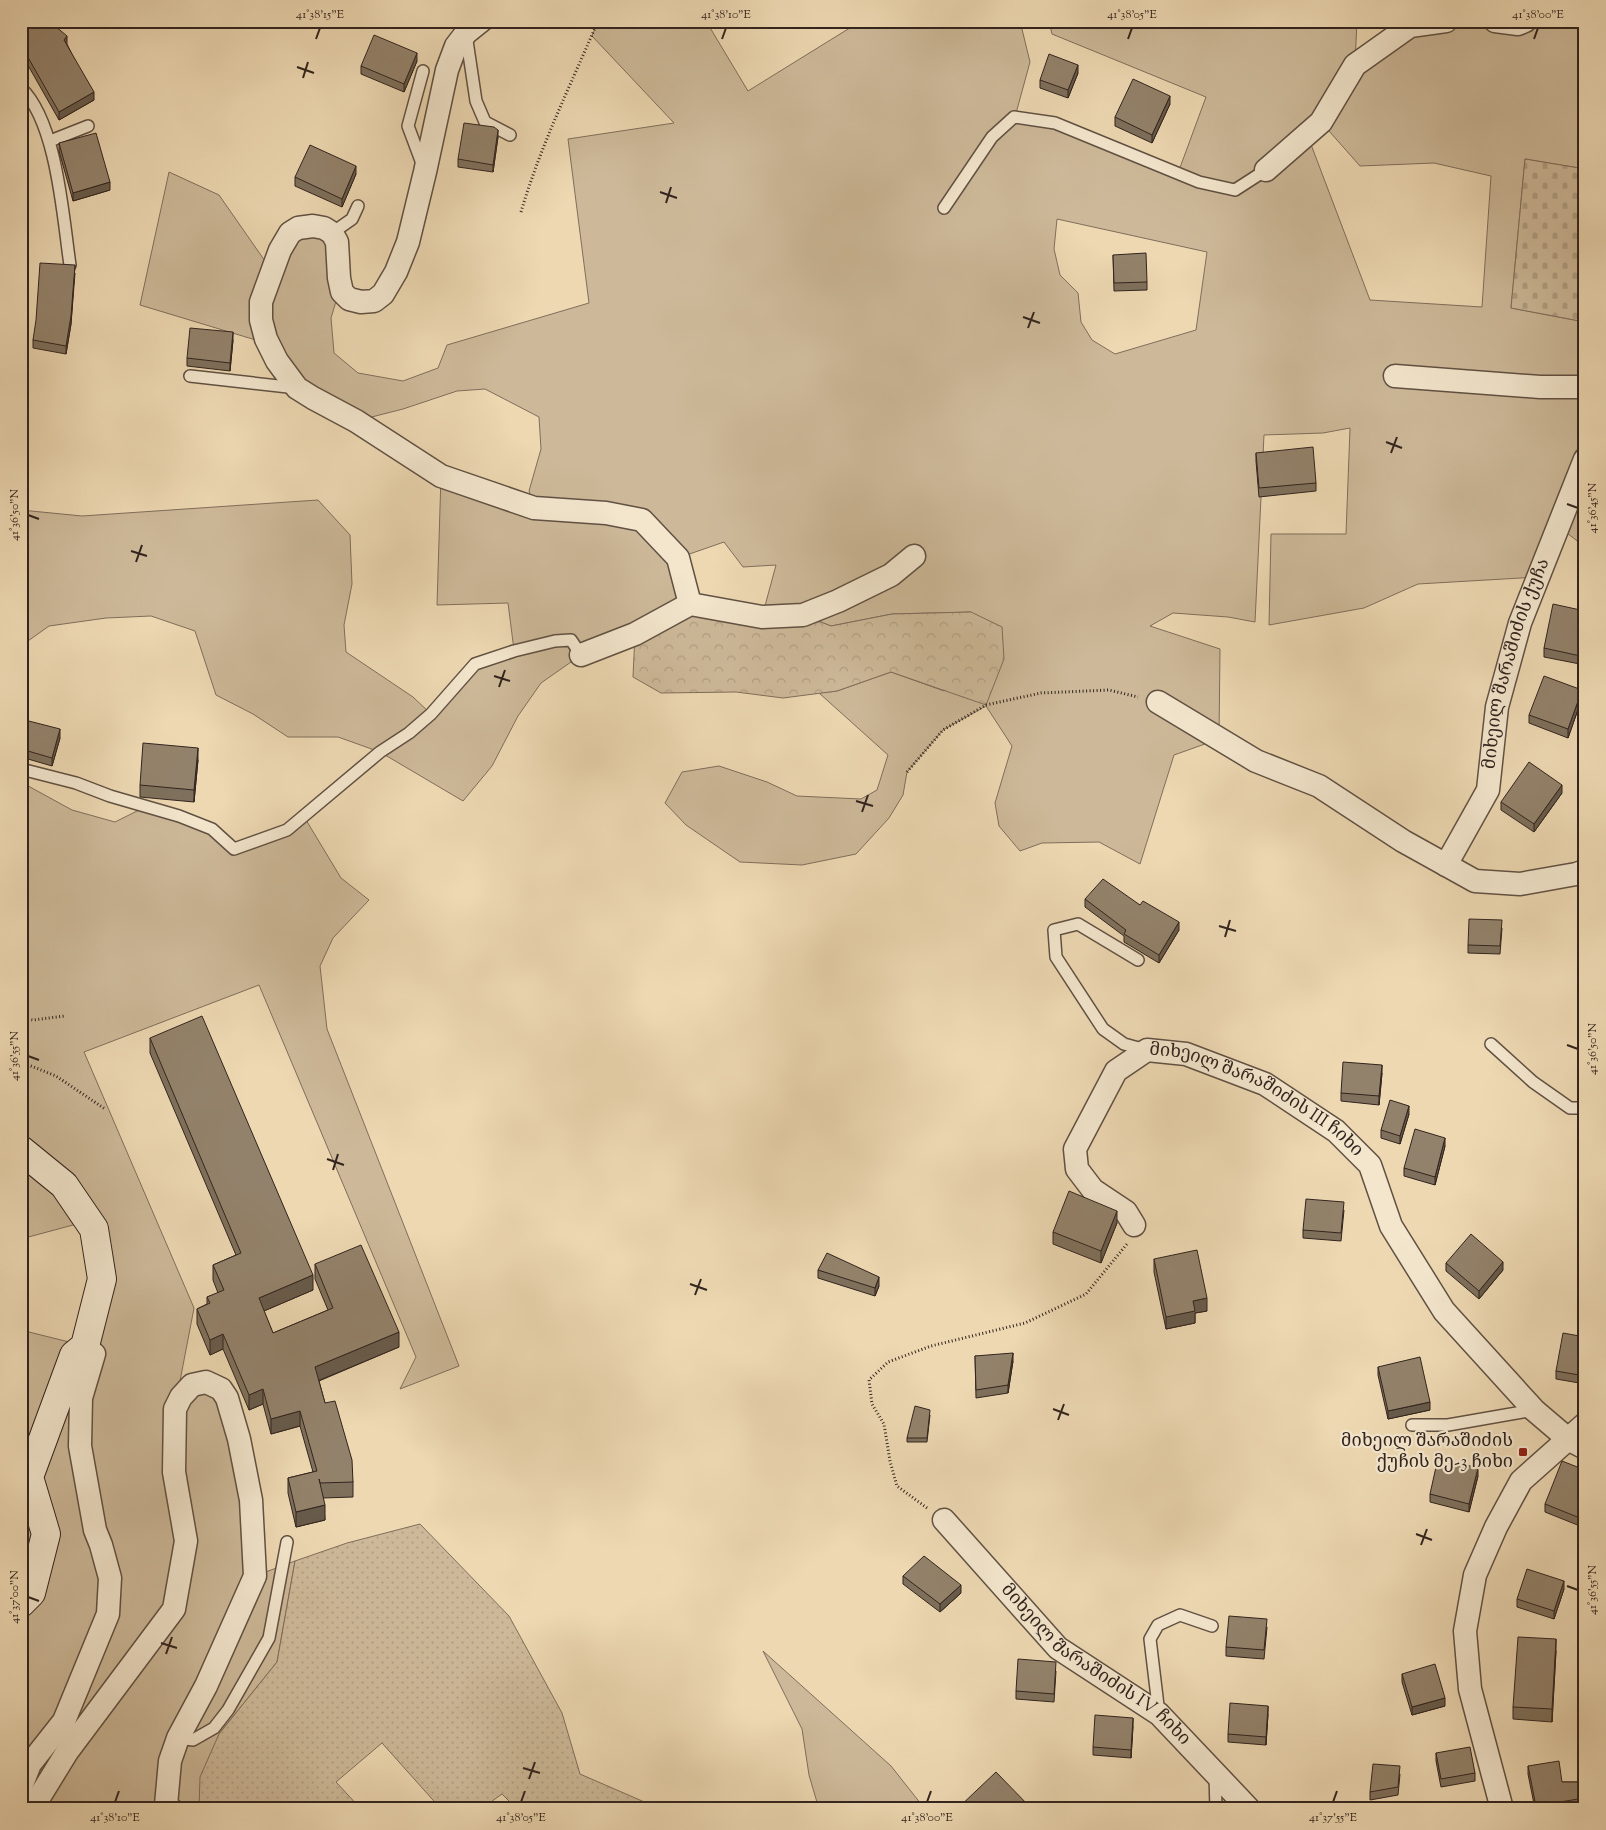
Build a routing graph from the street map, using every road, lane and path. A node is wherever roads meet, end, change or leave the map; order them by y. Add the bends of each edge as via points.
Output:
1 (598, 21) edge
2 (1446, 21) edge
3 (1495, 21) edge
4 (1525, 21) edge
5 (473, 27) edge
6 (423, 71) dead end
7 (21, 88) edge
8 (88, 126) dead end
9 (510, 135) dead end
10 (50, 141) junction
11 (1266, 170) joint
12 (425, 172) junction
13 (358, 206) dead end
14 (944, 208) dead end
15 (521, 212) dead end
16 (332, 233) junction
17 (70, 265) edge
18 (190, 376) dead end
19 (1395, 376) dead end
20 (1585, 387) edge
21 (297, 388) junction
22 (1585, 459) edge
23 (914, 556) dead end
24 (690, 604) junction
25 (580, 655) joint
26 (1158, 702) joint
27 (21, 769) edge
28 (907, 772) dead end
29 (1446, 865) junction
30 (1585, 871) edge
31 (1138, 960) dead end
32 (65, 1016) dead end
33 (21, 1018) edge
34 (1491, 1044) dead end
35 (1147, 1050) junction
36 (21, 1062) edge
37 (105, 1108) dead end
38 (1585, 1108) edge
39 (21, 1150) edge
40 (1134, 1225) joint
41 (85, 1346) junction
42 (1534, 1410) junction
43 (1585, 1424) edge
44 (1412, 1425) dead end
45 (1576, 1444) edge
46 (944, 1520) joint
47 (286, 1542) dead end
48 (21, 1604) edge
49 (1212, 1626) dead end
50 (1160, 1714) junction
51 (178, 1738) junction
52 (1216, 1773) junction
53 (21, 1786) edge
54 (32, 1809) edge
55 (171, 1809) edge
56 (1216, 1809) edge
57 (1249, 1809) edge
58 (1502, 1809) edge

1 - 15 path via 550,133
2 - 11 street via 1410,26 1355,65 1320,122
3 - 4 street via 1518,24
5 - 9 lane via 476,101 485,122
5 - 12 street via 456,46 447,70
6 - 12 lane via 408,126
7 - 10 lane
8 - 10 lane
10 - 17 lane
11 - 14 lane via 1235,190 1199,182 1055,123 1014,117 992,137
12 - 16 street via 408,242 396,272 383,294 374,301 349,299 342,292 337,242
13 - 16 lane via 352,218
16 - 21 street via 313,226 290,232 261,302 266,339
18 - 21 lane
19 - 20 street via 1540,387
21 - 24 street via 356,421 441,476 534,508 606,513 642,520 678,558
22 - 29 street, მიხეილ შარაშიძის ქუჩა via 1520,623 1497,706 1488,790
23 - 24 street via 891,575 838,602 803,615 762,617
24 - 25 street via 635,634
25 - 27 lane via 571,640 555,641 514,650 475,664 431,714 287,830 234,849 212,829 179,816
26 - 28 path via 1109,690 1041,693 986,705 943,730
26 - 29 street via 1256,761 1319,786
29 - 30 street via 1475,881 1520,884
31 - 35 lane via 1078,924 1054,930 1056,957 1103,1029 1124,1044
32 - 33 path via 33,1020
34 - 38 lane via 1555,1098 1570,1108
35 - 40 street, მიხეილ შარაშიძის III ჩიხი via 1116,1071 1076,1149 1076,1169 1093,1190 1126,1212
35 - 42 street, მიხეილ შარაშიძის III ჩიხი via 1186,1054 1265,1084 1336,1131 1370,1164 1391,1226 1444,1311
36 - 37 path via 56,1076
39 - 41 street via 64,1185 94,1229 102,1279
40 - 46 path via 1130,1240 1086,1294 1025,1323 931,1346 888,1362 869,1380 872,1404 884,1424 897,1486
41 - 48 street via 74,1355 29,1477 46,1534 30,1593
41 - 53 street via 94,1354 81,1398 80,1446 94,1530 110,1578 108,1614 64,1722 30,1764
42 - 44 lane via 1448,1425
42 - 45 street, მიხეილ შარაშიძის III ჩიხი
43 - 45 street
45 - 58 street via 1520,1481 1475,1575 1465,1631 1470,1689
46 - 50 street, მიხეილ შარაშიძის IV ჩიხი via 1058,1648
47 - 51 lane via 269,1638 228,1710 214,1728 193,1740
49 - 50 lane via 1180,1615 1158,1625 1150,1639
50 - 52 street, მიხეილ შარაშიძის IV ჩიხი
51 - 54 street via 206,1686 255,1576 251,1500 239,1439 227,1398 221,1389 206,1382 192,1385 175,1409 174,1472 186,1541 174,1608 67,1752
51 - 55 street via 169,1770 166,1805
52 - 56 lane
52 - 57 street, მიხეილ შარაშიძის IV ჩიხი

